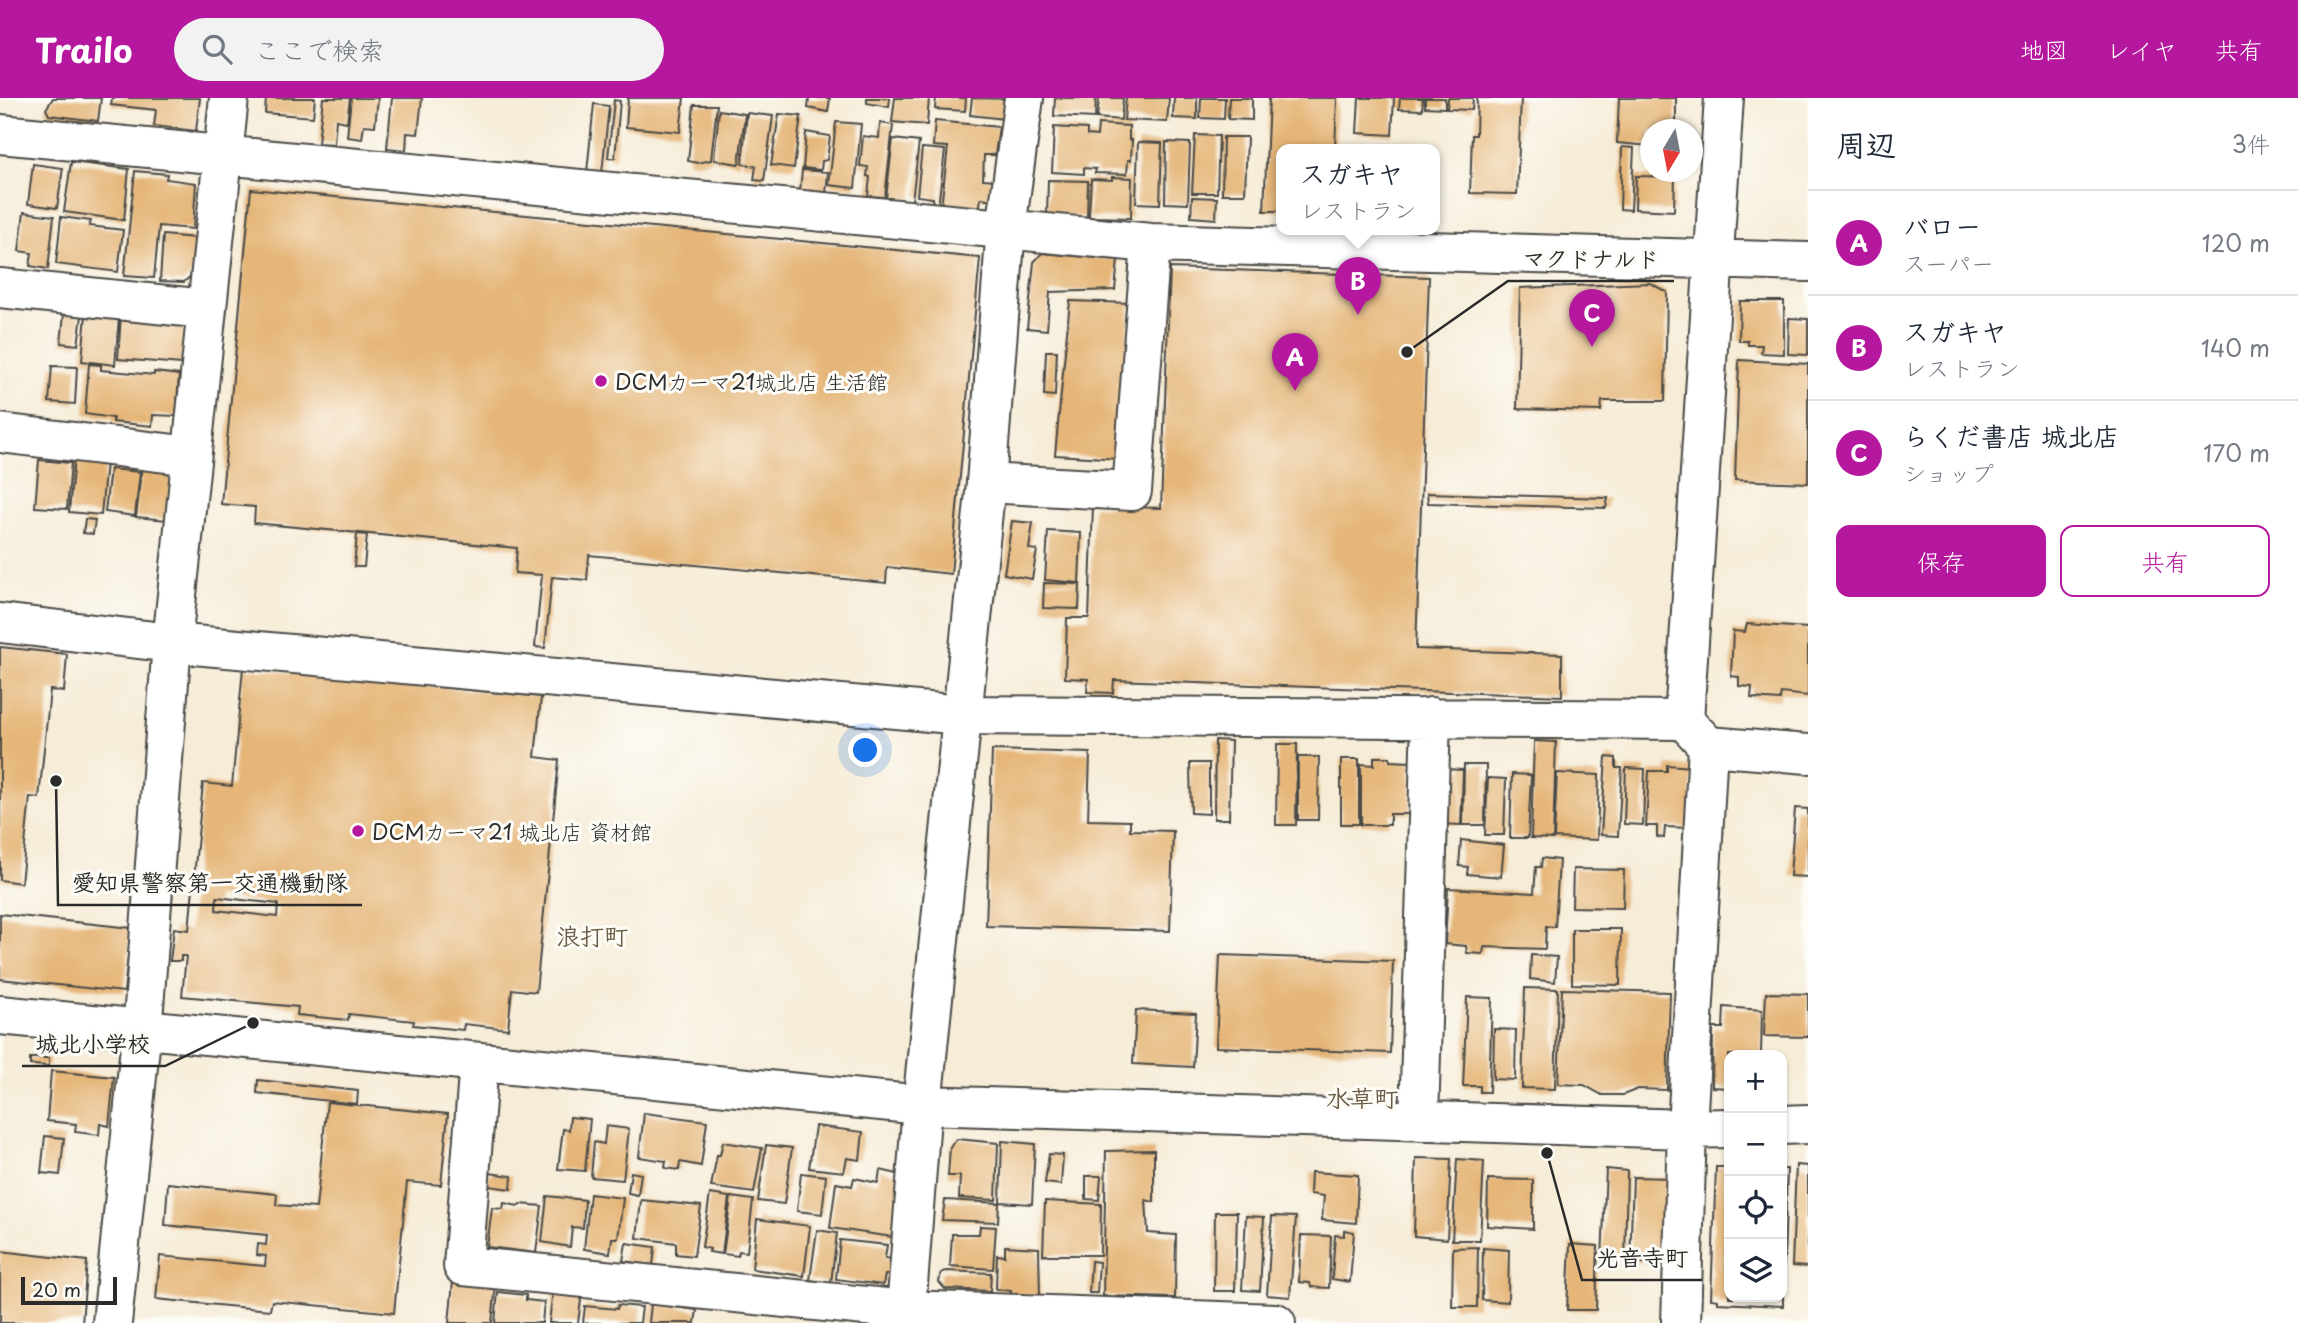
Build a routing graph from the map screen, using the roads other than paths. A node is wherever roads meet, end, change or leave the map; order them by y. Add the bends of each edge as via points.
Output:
1 (229, 98) edge
2 (1024, 98) edge
3 (1724, 98) edge
4 (0, 135) edge
5 (223, 155) junction
6 (1006, 228) junction
7 (1151, 243) junction
8 (1713, 261) junction
9 (1808, 262) edge
10 (0, 288) edge
11 (206, 309) junction
12 (0, 433) edge
13 (191, 456) junction
14 (986, 484) junction
15 (0, 623) edge
16 (172, 643) junction
17 (962, 715) junction
18 (1431, 717) junction
19 (1696, 733) junction
20 (1808, 754) edge
21 (0, 1015) edge
22 (142, 1029) junction
23 (479, 1062) junction
24 (922, 1105) junction
25 (1419, 1121) junction
26 (1808, 1124) edge
27 (1787, 1125) edge
28 (1724, 1128) edge
29 (1686, 1129) junction
30 (905, 1316) edge
31 (112, 1323) edge
32 (1276, 1323) edge
33 (1681, 1323) edge

1 - 5 street
2 - 6 street
3 - 8 street
4 - 5 street
5 - 6 street
5 - 11 street
6 - 7 street
6 - 14 street
7 - 8 street
7 - 14 street via 1132,491
8 - 9 street
8 - 19 street
10 - 11 street
11 - 13 street
12 - 13 street
13 - 16 street
14 - 17 street
15 - 16 street
16 - 17 street
16 - 22 street
17 - 18 street
17 - 24 street
18 - 19 street
18 - 25 street
19 - 20 street
19 - 29 street
21 - 22 street
22 - 23 street
22 - 31 street
23 - 24 street
23 - 30 street via 464,1266
24 - 25 street
24 - 30 street
25 - 29 street
26 - 27 street
28 - 29 street
29 - 33 street
30 - 32 street

